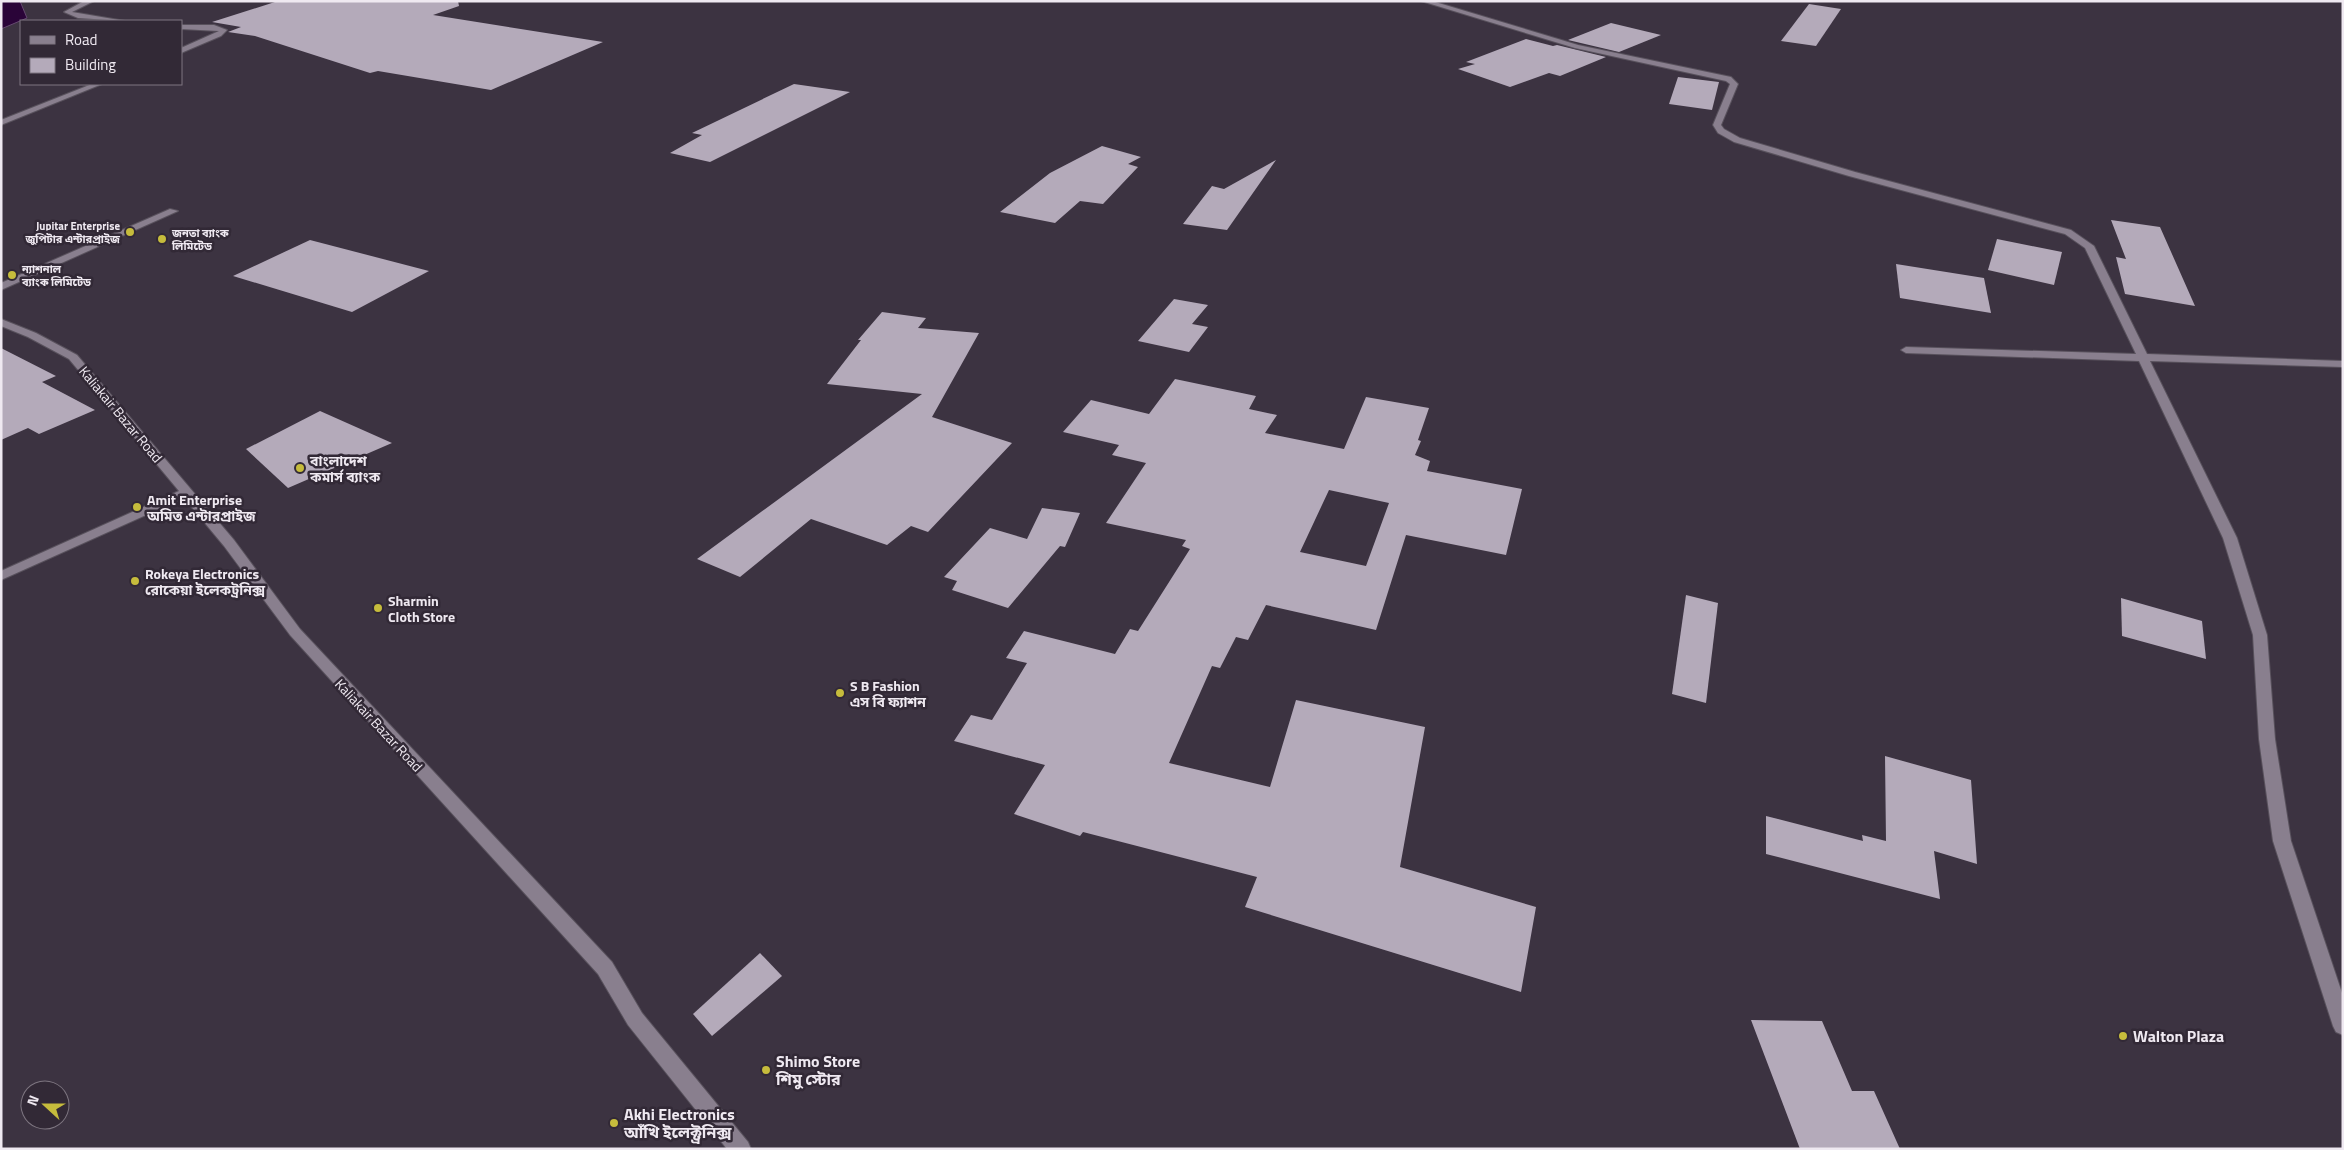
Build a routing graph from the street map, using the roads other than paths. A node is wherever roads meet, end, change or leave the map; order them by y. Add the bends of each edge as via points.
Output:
1 (91, 1) edge
2 (1424, 1) edge
3 (113, 20) edge
4 (182, 27) edge
5 (182, 51) edge
6 (96, 85) edge
7 (1, 123) edge
8 (173, 211) dead end
9 (1, 287) edge
10 (1, 322) edge
11 (1906, 350) dead end
12 (2142, 357) junction
13 (2343, 364) edge
14 (187, 492) junction
15 (1, 576) edge
16 (2343, 1026) edge
17 (741, 1149) edge

1 - 3 street via 67,12
2 - 12 street via 1578,47 1728,79 1734,84 1717,124 1721,131 1737,140 2068,232 2089,246
4 - 5 street via 224,30 219,36
6 - 7 street
8 - 9 street
10 - 14 street, Kaliakair Bazar Road via 73,358
11 - 12 street
12 - 13 street
12 - 16 street via 2230,538 2260,635 2267,739 2282,841
14 - 15 street
14 - 17 street, Kaliakair Bazar Road via 295,632 605,968 635,1019

